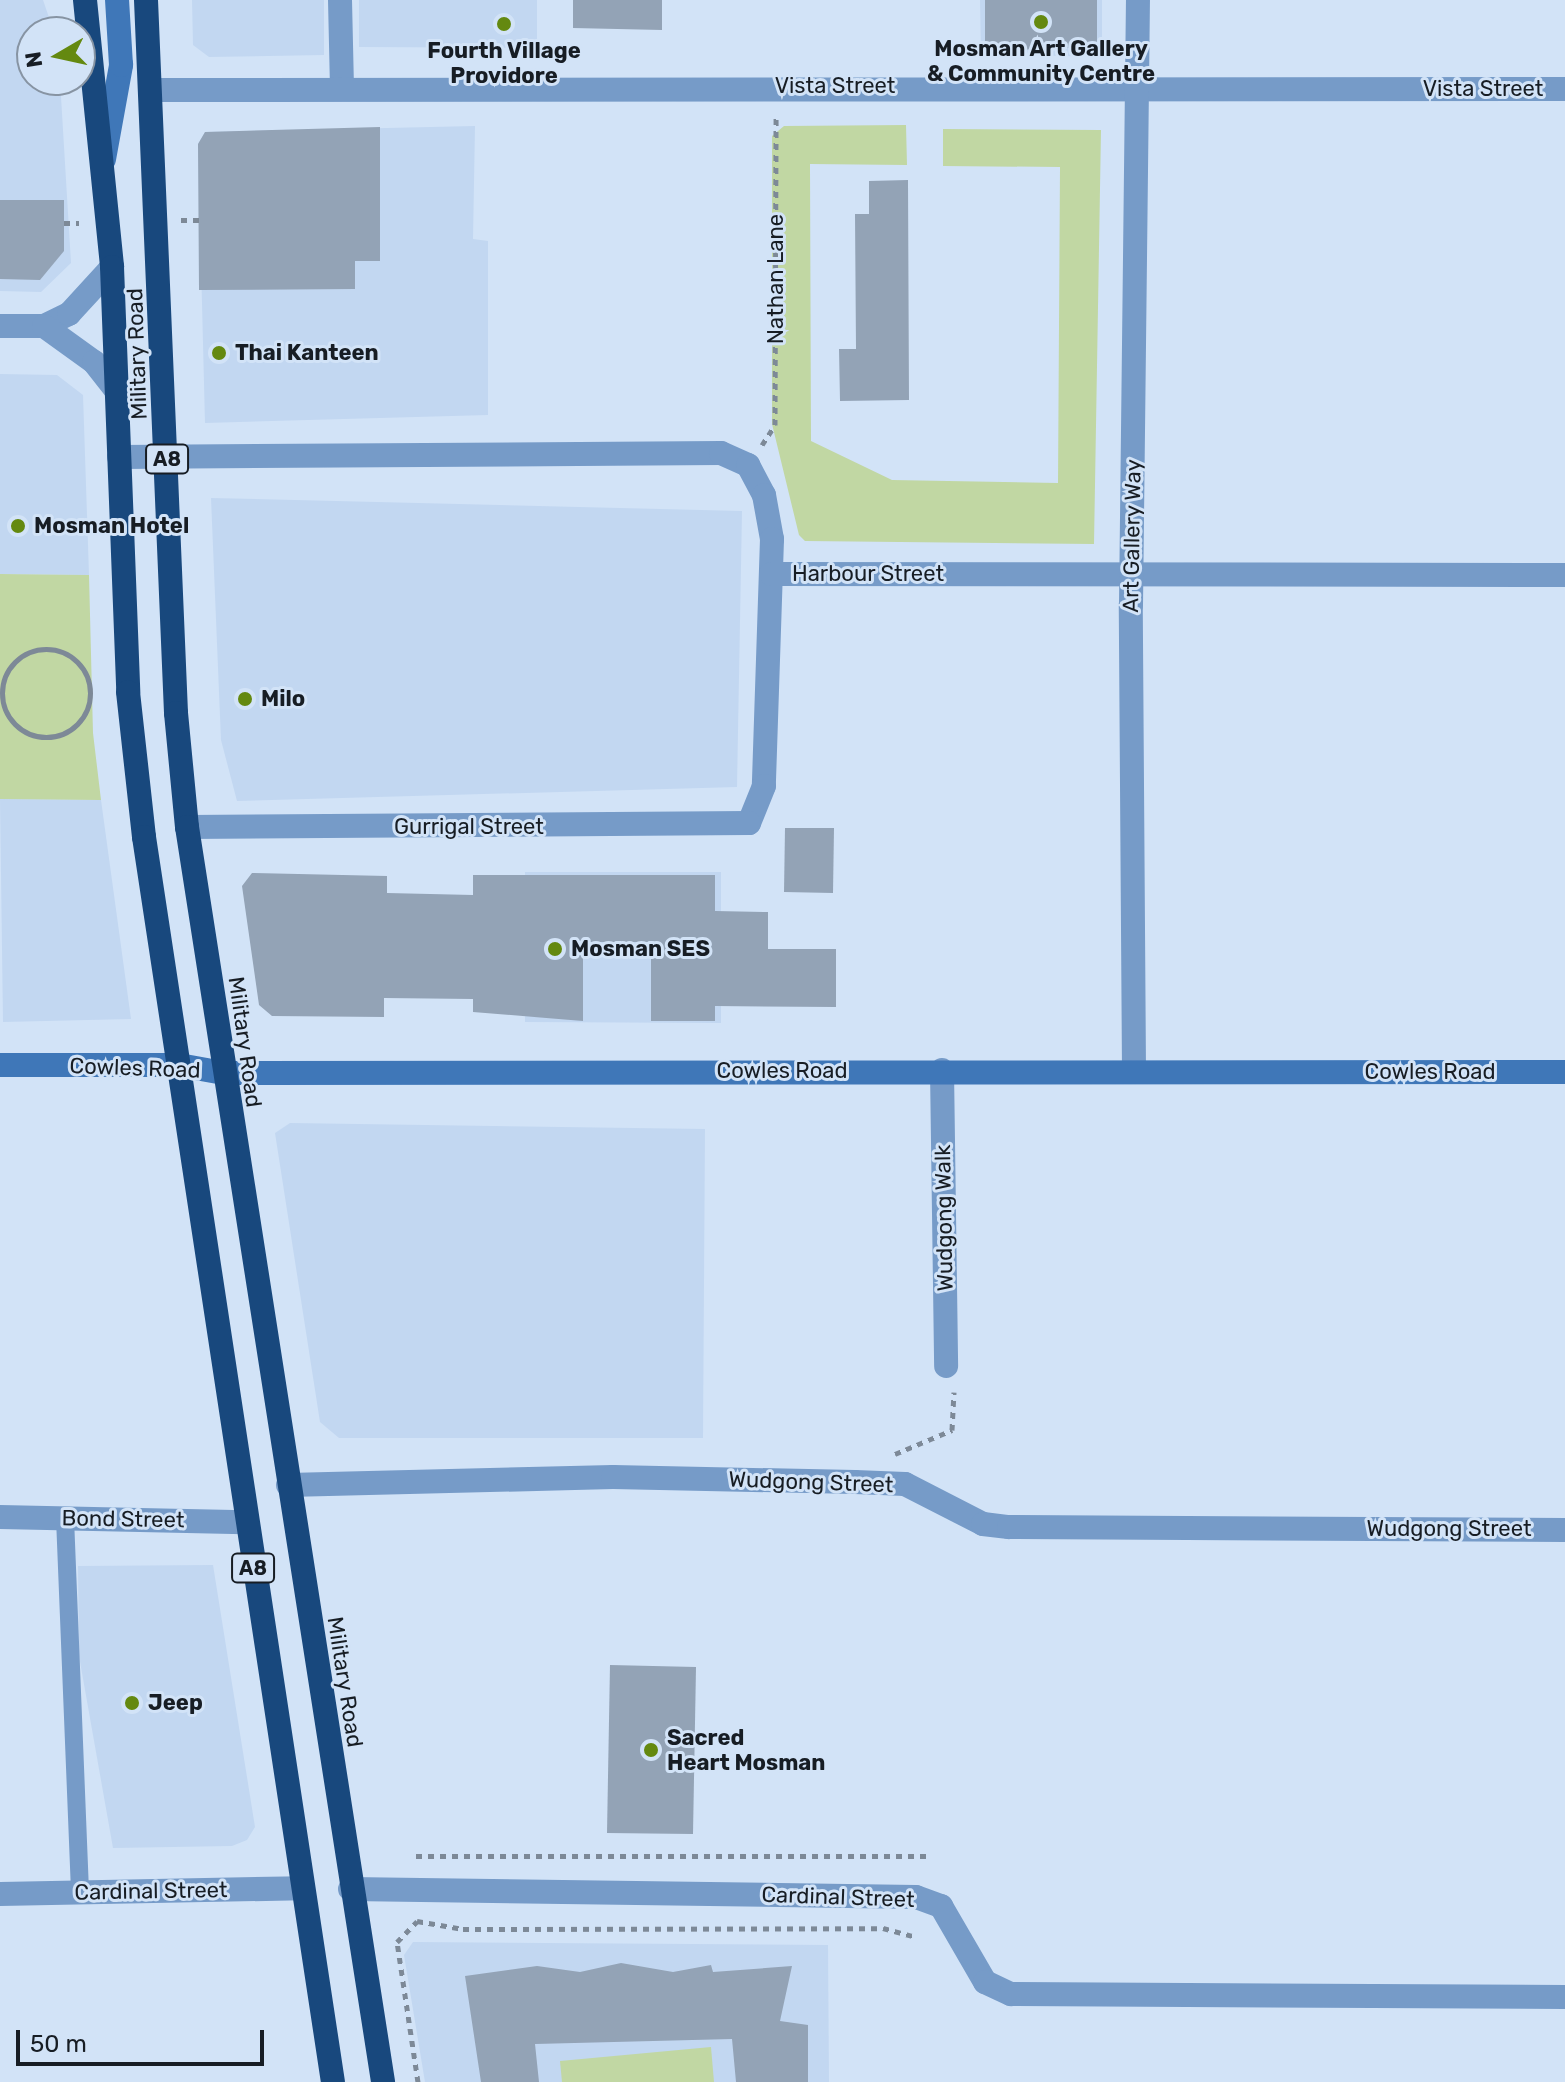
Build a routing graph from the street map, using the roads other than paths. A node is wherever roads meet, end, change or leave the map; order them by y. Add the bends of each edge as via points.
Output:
1 (85, 0) edge
2 (117, 0) edge
3 (146, 0) edge
4 (340, 0) edge
5 (1138, 0) edge
6 (342, 87) junction
7 (1136, 88) junction
8 (1565, 89) edge
9 (152, 90) junction
10 (104, 159) junction
11 (112, 267) junction
12 (0, 326) edge
13 (44, 326) junction
14 (117, 391) junction
15 (167, 455) junction
16 (119, 457) junction
17 (771, 574) junction
18 (1131, 574) junction
19 (1565, 575) edge
20 (187, 827) junction
21 (0, 1065) edge
22 (179, 1065) junction
23 (942, 1070) junction
24 (1134, 1071) junction
25 (1565, 1072) edge
26 (223, 1073) junction
27 (946, 1366) road end
28 (288, 1485) junction
29 (0, 1517) edge
30 (65, 1518) junction
31 (245, 1522) junction
32 (1565, 1530) edge
33 (301, 1888) junction
34 (350, 1889) junction
35 (80, 1892) junction
36 (0, 1894) edge
37 (1565, 1997) edge
38 (333, 2082) edge
39 (383, 2082) edge

1 - 10 highway, Military Road / A8
2 - 10 street, Military Road via 121,65
3 - 9 highway, Military Road / A8
4 - 6 street
5 - 7 street, Art Gallery Way
6 - 7 street, Vista Street
6 - 9 street, Vista Street
7 - 8 street, Vista Street
7 - 18 street, Art Gallery Way
9 - 15 highway, Military Road / A8
10 - 11 highway, Military Road / A8
11 - 13 street via 86,300
11 - 14 highway, Military Road / A8
12 - 13 street
13 - 14 street via 94,362
14 - 16 highway, Military Road / A8
15 - 16 street
15 - 17 street, Harbour Street via 721,453 748,465 764,495
15 - 20 highway, Military Road / A8 via 176,713
16 - 22 highway, Military Road / A8 via 128,692
17 - 18 street, Harbour Street
17 - 20 street, Gurrigal Street via 764,786 749,823
18 - 19 street, Harbour Street
18 - 24 street, Art Gallery Way
20 - 26 highway, Military Road / A8
21 - 22 street, Cowles Road
22 - 26 street, Cowles Road
22 - 31 highway, Military Road / A8
23 - 24 street, Cowles Road
23 - 26 street, Cowles Road
23 - 27 street, Wudgong Walk
24 - 25 street, Cowles Road
26 - 28 highway, Military Road / A8
28 - 32 street, Wudgong Street via 613,1477 855,1482 905,1484 983,1524 1009,1527
28 - 34 highway, Military Road / A8
29 - 30 street, Bond Street
30 - 31 street, Bond Street
30 - 35 lane
31 - 33 highway, Military Road / A8
33 - 35 street, Cardinal Street
33 - 38 highway, Military Road / A8
34 - 37 street, Cardinal Street via 916,1897 941,1906 985,1982 1011,1994
34 - 39 highway, Military Road / A8
35 - 36 street, Cardinal Street

